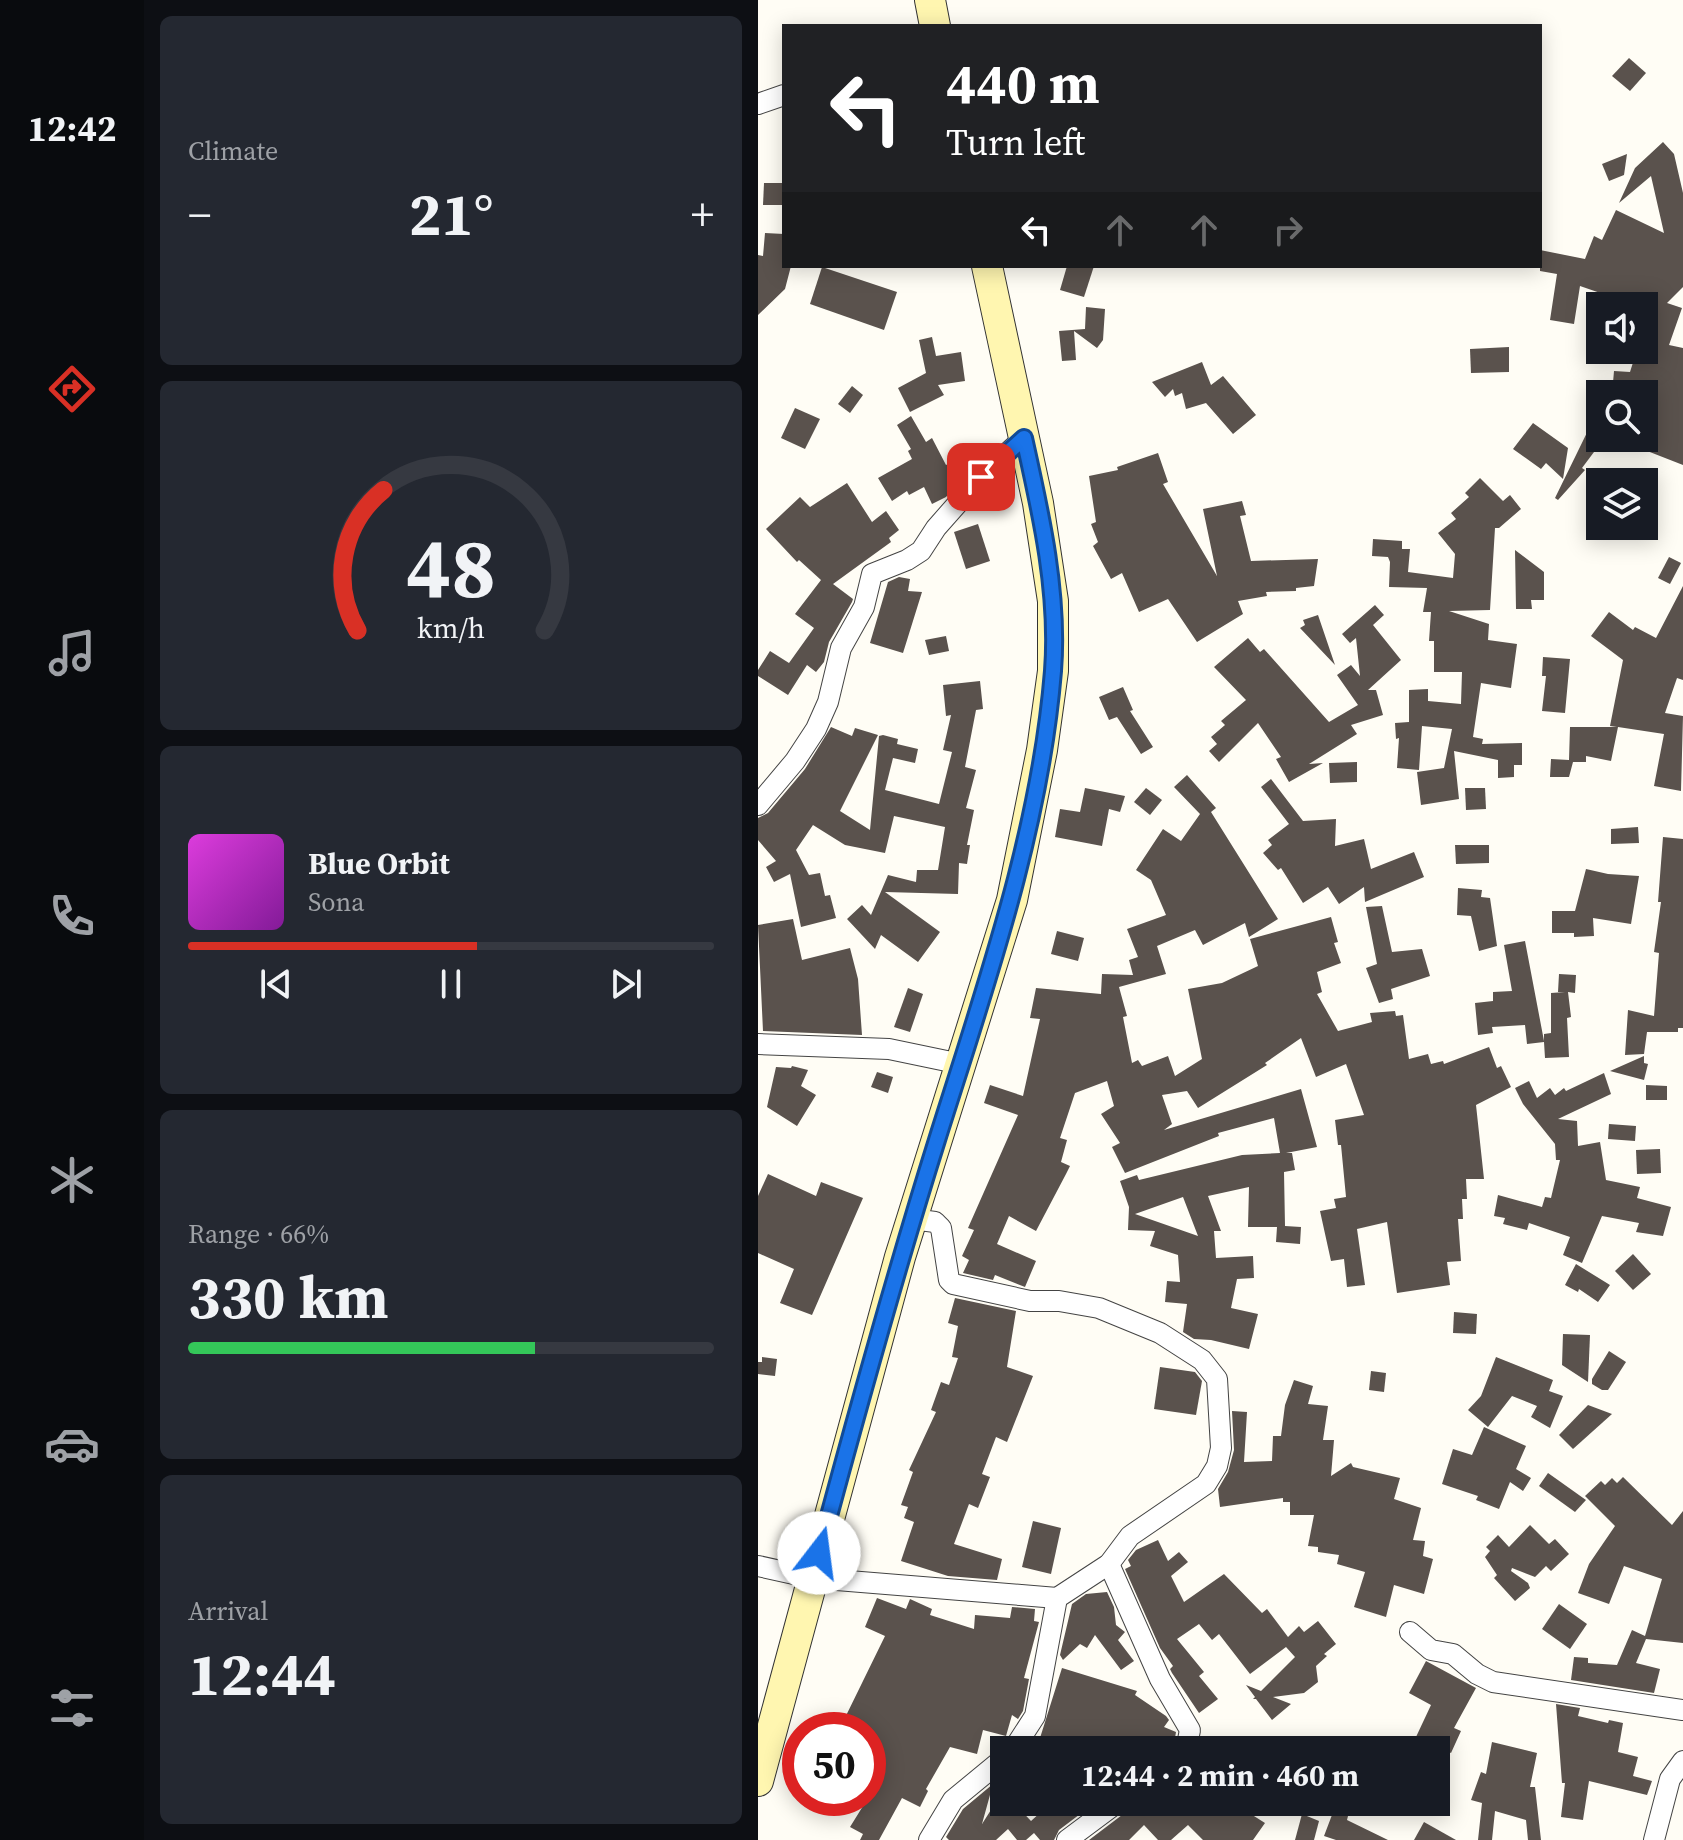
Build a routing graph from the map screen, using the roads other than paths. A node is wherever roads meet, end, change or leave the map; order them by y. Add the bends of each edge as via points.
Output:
1 (930, 0) edge
2 (935, 24) edge
3 (782, 96) edge
4 (758, 104) edge
5 (987, 268) edge
6 (1024, 438) junction
7 (758, 805) edge
8 (759, 1041) edge
9 (961, 1064) junction
10 (912, 1219) junction
11 (1109, 1564) junction
12 (758, 1566) edge
13 (812, 1578) junction
14 (1057, 1598) junction
15 (1410, 1632) dead end
16 (1683, 1710) edge
17 (1022, 1736) edge
18 (1189, 1736) edge
19 (1683, 1761) edge
20 (990, 1770) edge
21 (758, 1781) edge
22 (1099, 1816) edge
23 (929, 1840) edge
24 (1067, 1840) edge
25 (1654, 1840) edge

1 - 2 main road
3 - 4 street
5 - 6 main road
6 - 7 street via 981,477 921,551 872,574 864,607 841,648 816,729
6 - 9 main road via 1053,601 1053,671 1012,900
8 - 9 street via 889,1049
9 - 10 main road
10 - 11 street via 941,1228 953,1284 1030,1301 1099,1308 1160,1333 1213,1370 1221,1448 1217,1466 1206,1484 1130,1536
10 - 13 main road
11 - 14 street
11 - 18 street
12 - 13 street
13 - 14 street
13 - 21 main road
14 - 17 street via 1035,1716
15 - 16 street via 1431,1650 1453,1654 1493,1682
19 - 25 street via 1670,1779
20 - 23 street via 944,1810
22 - 24 street

